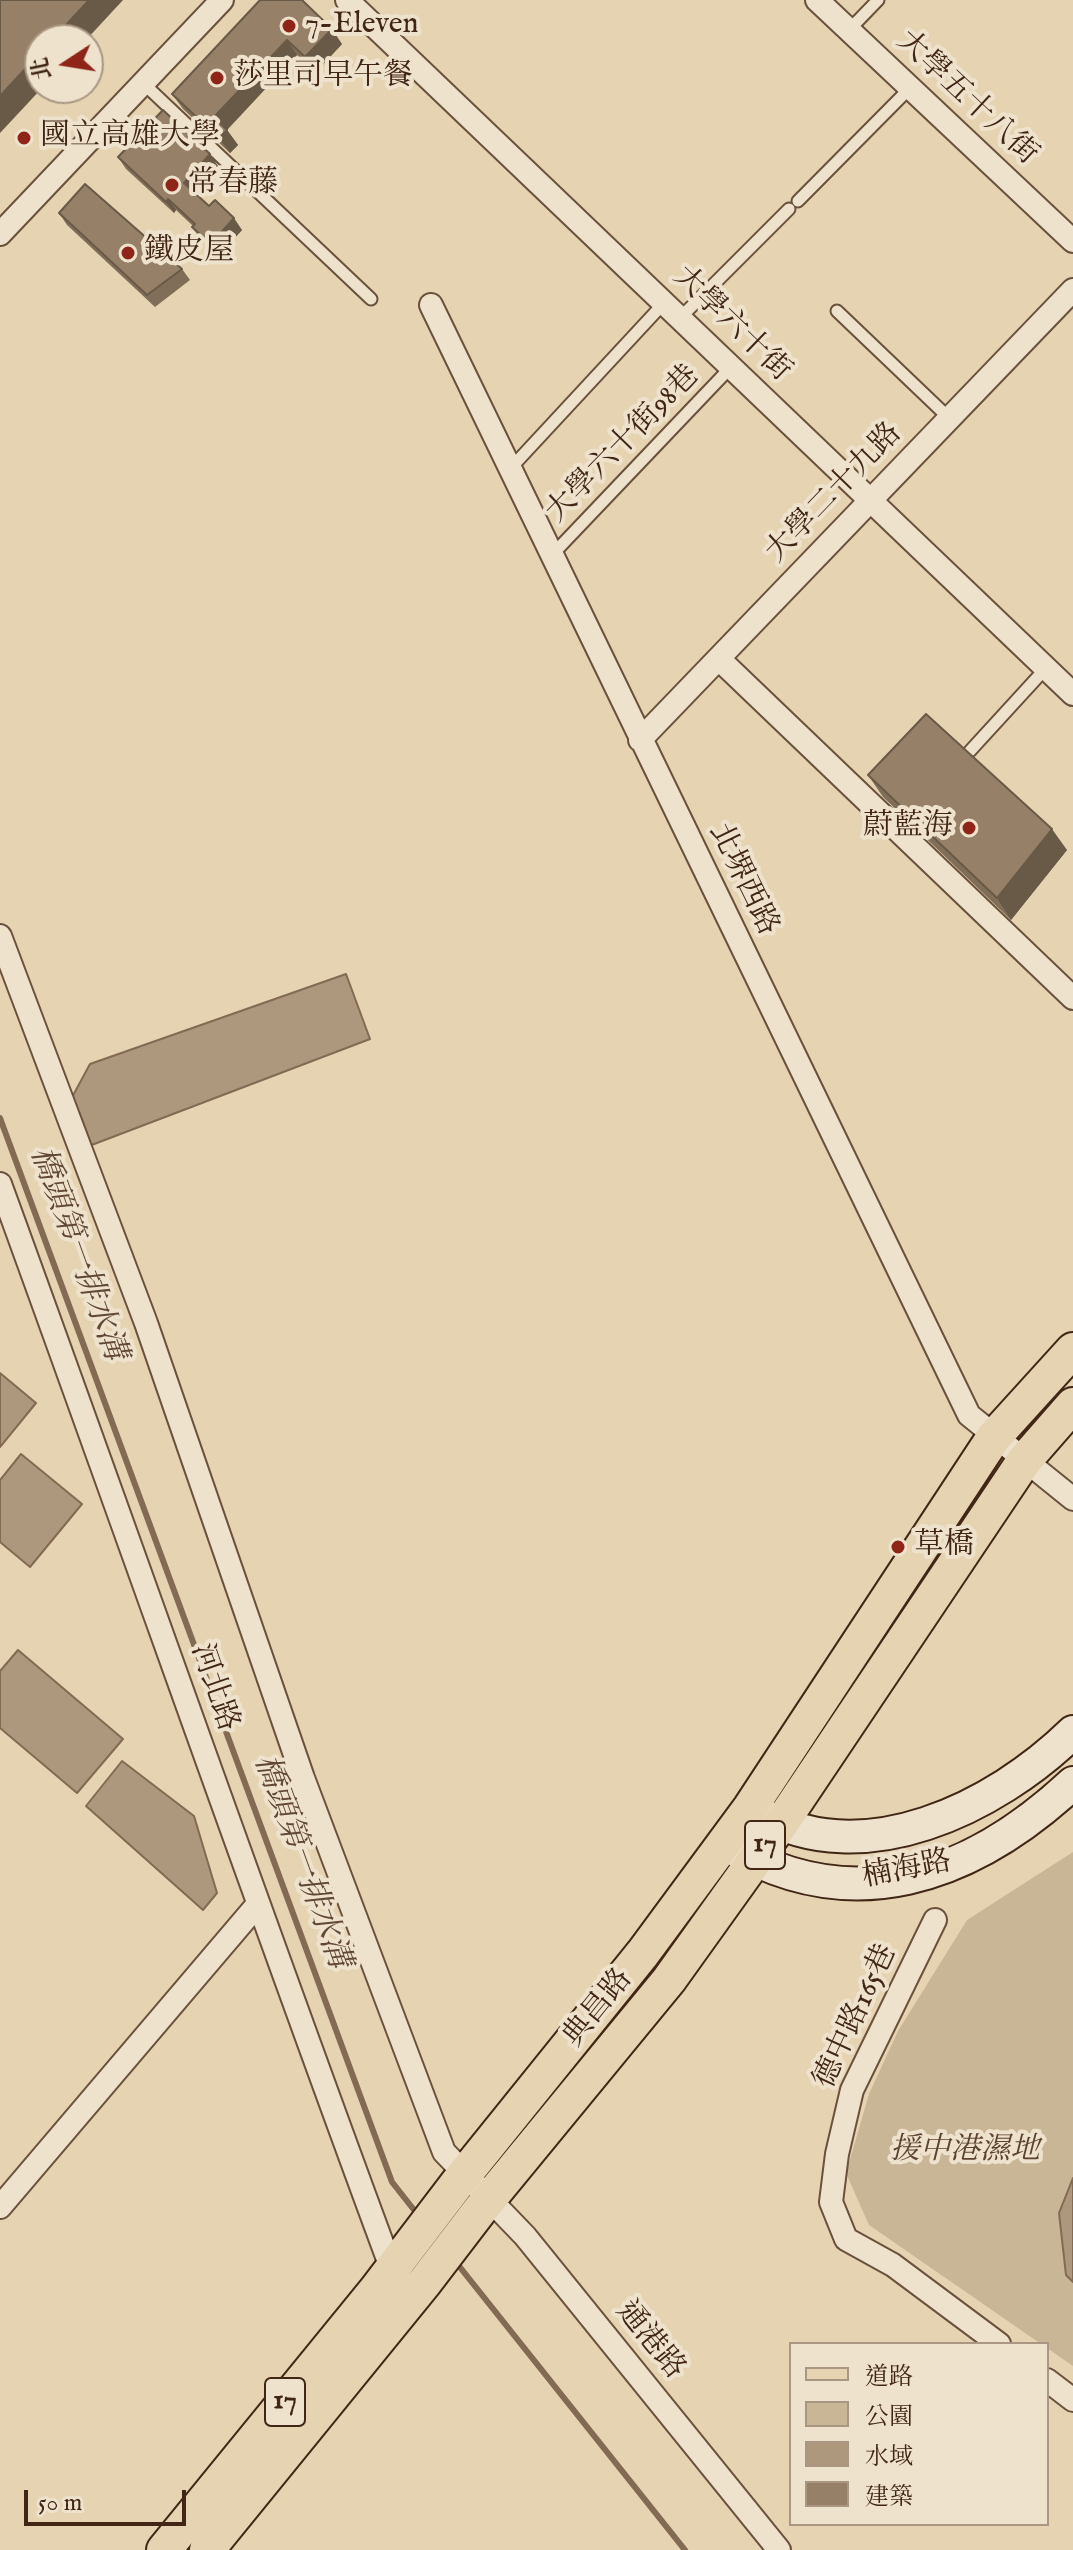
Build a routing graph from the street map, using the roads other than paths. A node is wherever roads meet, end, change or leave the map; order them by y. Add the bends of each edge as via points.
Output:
1 (222, 0) edge
2 (347, 0) edge
3 (817, 0) edge
4 (878, 0) edge
5 (849, 30) junction
6 (143, 83) junction
7 (910, 88) junction
8 (0, 234) edge
9 (1073, 241) edge
10 (1073, 290) edge
11 (371, 299) dead end
12 (431, 305) dead end
13 (672, 310) junction
14 (837, 311) dead end
15 (731, 367) junction
16 (949, 418) junction
17 (510, 469) junction
18 (870, 499) junction
19 (551, 555) junction
20 (719, 659) junction
21 (1046, 668) junction
22 (1073, 694) edge
23 (640, 740) junction
24 (970, 751) edge
25 (0, 936) edge
26 (1073, 998) edge
27 (0, 1184) edge
28 (1073, 1350) edge
29 (1073, 1405) edge
30 (994, 1437) junction
31 (1024, 1461) junction
32 (1073, 1499) edge
33 (1071, 1732) edge
34 (1073, 1783) edge
35 (750, 1808) junction
36 (780, 1825) junction
37 (724, 1843) junction
38 (753, 1861) junction
39 (258, 1904) junction
40 (935, 1920) dead end
41 (472, 2192) junction
42 (0, 2207) edge
43 (398, 2261) junction
44 (419, 2290) junction
45 (996, 2342) edge
46 (1049, 2382) edge
47 (1073, 2400) edge
48 (164, 2550) edge
49 (207, 2550) edge
50 (779, 2550) edge

1 - 6 street
2 - 13 street, 大學六十街
3 - 5 street, 大學五十八街
4 - 5 lane
5 - 7 street, 大學五十八街
6 - 8 street
6 - 11 lane
7 - 9 street, 大學五十八街
7 - 13 lane via 794,205
10 - 16 street, 大學二十九路
12 - 17 street, 北堺西路
13 - 15 street, 大學六十街
13 - 17 lane
14 - 16 lane
15 - 18 street, 大學六十街
15 - 19 lane, 大學六十街98巷
16 - 18 street, 大學二十九路
17 - 19 street, 北堺西路
18 - 20 street, 大學二十九路
18 - 21 street, 大學六十街
19 - 23 street, 北堺西路
20 - 23 street, 大學二十九路
20 - 26 street
21 - 22 street, 大學六十街
21 - 24 lane
23 - 30 street, 北堺西路 via 969,1415
25 - 41 street, 通港路 via 146,1323 303,1778 444,2152
27 - 39 street, 河北路
28 - 30 main road, 17
29 - 31 main road, 17
30 - 31 street, 北堺西路
30 - 35 main road, 典昌路 / 17
31 - 32 street, 北堺西路
31 - 36 main road, 典昌路 / 17
33 - 36 street, 楠海路 via 987,1797 928,1824 841,1837
34 - 38 street, 楠海路 via 994,1846 935,1871 874,1883 831,1882
35 - 36 street, 楠海路
35 - 37 main road, 典昌路 / 17
36 - 38 main road, 典昌路 / 17
37 - 38 street, 楠海路
37 - 41 main road, 典昌路 / 17
38 - 41 main road, 典昌路 / 17 via 669,1980
39 - 42 street
39 - 43 street, 河北路
40 - 45 street, 德中路165巷 via 852,2090 831,2202 846,2239 893,2265
41 - 43 main road, 典昌路 / 17
41 - 44 main road, 典昌路 / 17
41 - 50 street, 通港路 via 525,2236
43 - 44 street, 河北路
43 - 48 main road, 典昌路 / 17
44 - 49 main road, 典昌路 / 17
46 - 47 street

